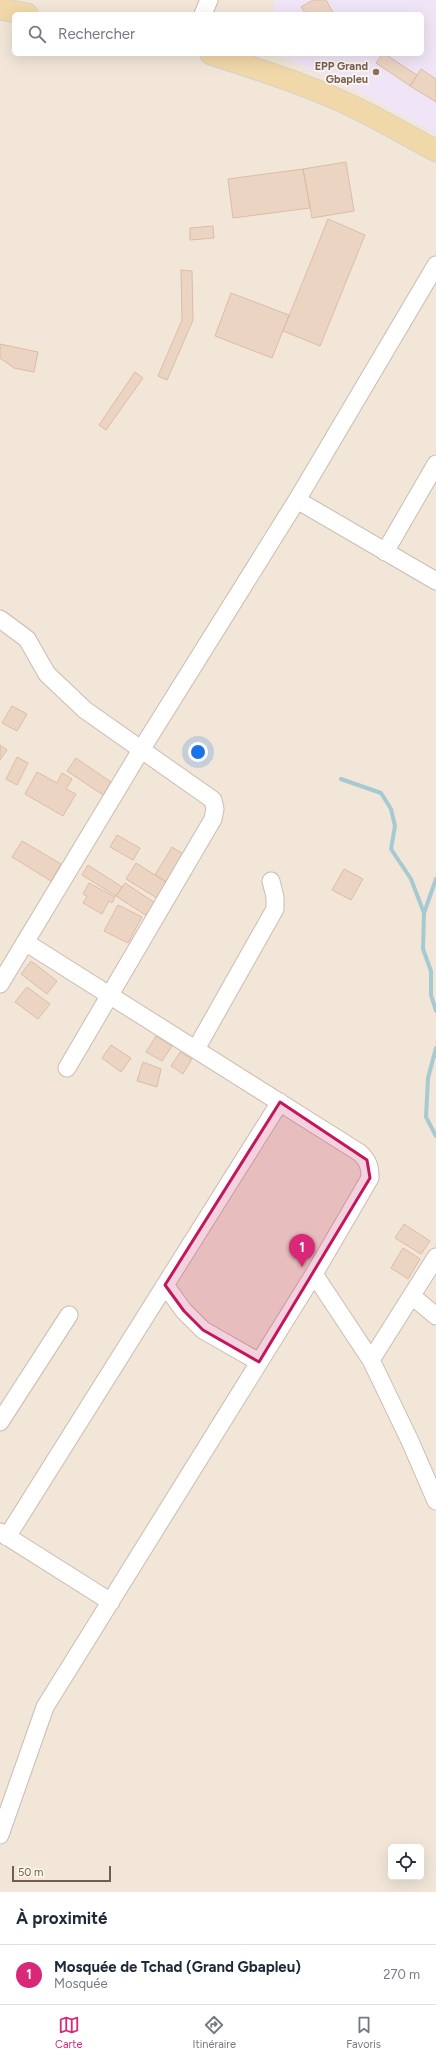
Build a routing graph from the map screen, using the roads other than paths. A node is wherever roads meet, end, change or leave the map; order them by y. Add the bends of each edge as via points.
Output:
1 (209, 0) edge
2 (0, 9) edge
3 (16, 12) edge
4 (204, 12) edge
5 (217, 56) edge
6 (436, 151) edge
7 (436, 265) edge
8 (436, 464) edge
9 (297, 500) junction
10 (385, 552) junction
11 (436, 581) edge
12 (0, 619) edge
13 (142, 750) junction
14 (271, 881) dead end
15 (26, 942) junction
16 (0, 984) edge
17 (111, 995) junction
18 (196, 1049) junction
19 (67, 1068) dead end
20 (280, 1102) junction
21 (436, 1257) edge
22 (314, 1274) junction
23 (165, 1285) junction
24 (412, 1296) junction
25 (70, 1314) dead end
26 (436, 1316) edge
27 (371, 1360) junction
28 (259, 1362) junction
29 (0, 1422) edge
30 (436, 1501) edge
31 (3, 1534) edge
32 (111, 1602) junction
33 (0, 1835) edge

1 - 4 street
2 - 3 main road
5 - 6 main road via 275,74 320,92 352,106
7 - 9 street
8 - 10 street
9 - 10 street
9 - 13 street
10 - 11 street
12 - 13 street via 27,639 47,674 64,691 85,710
13 - 15 street
13 - 17 street via 213,800 215,809 213,819
14 - 18 street via 275,909
15 - 16 street
15 - 17 street
17 - 18 street
17 - 19 street
18 - 20 street
20 - 22 street via 360,1152 370,1167 370,1178
20 - 23 street
21 - 24 street
22 - 27 street
22 - 28 street
23 - 28 street via 184,1311 203,1330
23 - 31 street
24 - 26 street
24 - 27 street
25 - 29 street
27 - 30 street
28 - 32 street
31 - 32 street
32 - 33 street via 45,1706

